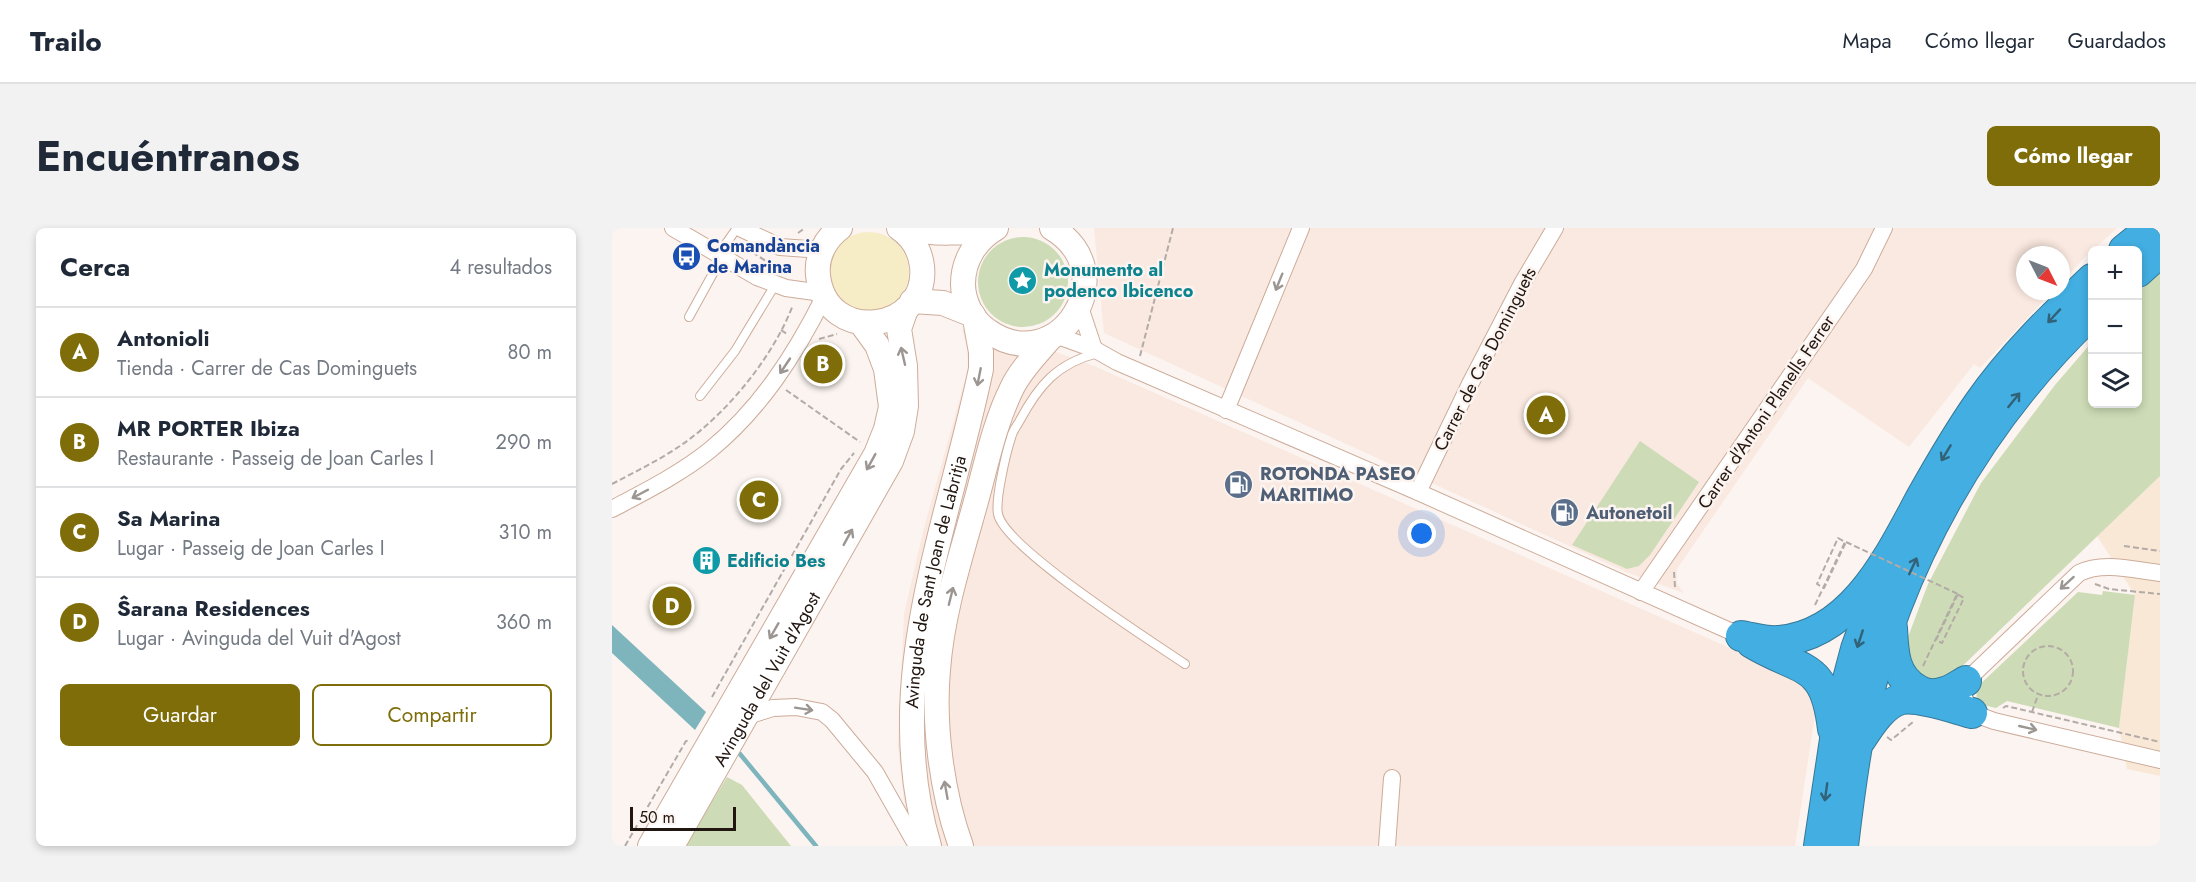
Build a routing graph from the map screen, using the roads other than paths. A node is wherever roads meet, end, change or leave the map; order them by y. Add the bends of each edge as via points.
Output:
1 (673, 228) edge
2 (738, 228) edge
3 (899, 228) edge
4 (905, 228) edge
5 (1052, 228) edge
6 (1071, 228) edge
7 (1301, 228) edge
8 (1555, 228) edge
9 (1884, 228) edge
10 (2151, 228) edge
11 (995, 229) edge
12 (828, 237) edge
13 (2129, 246) edge
14 (1077, 252) junction
15 (2160, 252) edge
16 (722, 257) junction
17 (2142, 268) edge
18 (2088, 283) edge
19 (769, 286) junction
20 (810, 297) junction
21 (909, 305) junction
22 (1080, 307) junction
23 (689, 317) dead end
24 (974, 317) junction
25 (2088, 317) edge
26 (861, 323) junction
27 (1053, 336) junction
28 (1096, 351) junction
29 (700, 396) dead end
30 (1226, 410) junction
31 (1418, 492) junction
32 (612, 509) edge
33 (1895, 545) junction
34 (2160, 573) edge
35 (1641, 592) junction
36 (1891, 620) junction
37 (1742, 636) junction
38 (1185, 664) dead end
39 (1966, 681) junction
40 (1984, 713) junction
41 (747, 716) junction
42 (1846, 741) junction
43 (2160, 760) edge
44 (1392, 778) dead end
45 (908, 839) edge
46 (650, 846) edge
47 (672, 846) edge
48 (917, 846) edge
49 (929, 846) edge
50 (961, 846) edge
51 (1387, 846) edge
52 (1819, 846) edge
53 (1843, 846) edge

1 - 16 street
2 - 12 street via 790,249
2 - 16 lane via 725,245
3 - 21 street, Avinguda del Vuit d'Agost via 912,240 921,260 921,281
4 - 11 street via 936,233
5 - 14 street
6 - 14 street
7 -> 30 street
8 - 31 street, Carrer de Cas Dominguets via 1523,282
9 - 35 street, Carrer d'Antoni Planells Ferrer via 1864,269
10 - 13 highway
11 - 24 street, Avinguda de Sant Joan de Labritja via 977,243 966,262 964,295
12 - 20 street
14 - 22 street via 1085,285
15 - 17 highway
16 - 19 street
16 - 23 lane
18 -> 33 highway via 2017,355 1981,400 1946,453
19 - 20 street
19 - 29 lane via 735,351
20 - 26 street
20 -> 32 street via 801,342 737,425 664,481
21 - 24 street via 943,303
21 - 26 street via 885,321
41 -> 21 street, Avinguda del Vuit d'Agost via 891,461 906,406 899,329
22 - 27 street, Avinguda de Sant Joan de Labritja via 1066,327
22 - 28 street
24 - 27 street via 1006,341 1032,343
24 -> 49 street, Avinguda de Sant Joan de Labritja via 981,369 926,598 913,673 911,753
36 -> 25 highway via 1928,534 1966,465 2035,374
26 -> 46 street, Avinguda del Vuit d'Agost via 878,345 891,407 876,454
27 - 28 street
50 -> 27 street, Avinguda de Sant Joan de Labritja via 948,799 937,722 938,670 947,611 1002,412 1017,379
28 - 30 street
28 - 38 lane via 1067,364 1031,400 1011,437 998,515 1016,542 1081,593
30 - 31 street
31 - 35 street
33 - 37 highway via 1868,586 1825,625 1778,641
33 -> 42 highway via 1866,620
34 -> 39 street via 2100,567 2079,573
35 - 37 street
36 - 39 highway via 1895,662 1907,683 1934,695
36 - 42 highway
37 - 42 highway via 1819,680
39 - 40 street via 1963,696
40 - 42 highway via 1902,699
40 -> 43 street via 1994,721
41 -> 45 street via 773,708 822,712 875,772
41 - 47 street, Avinguda del Vuit d'Agost
42 -> 52 highway
42 - 53 highway
44 - 51 street
45 - 48 street

